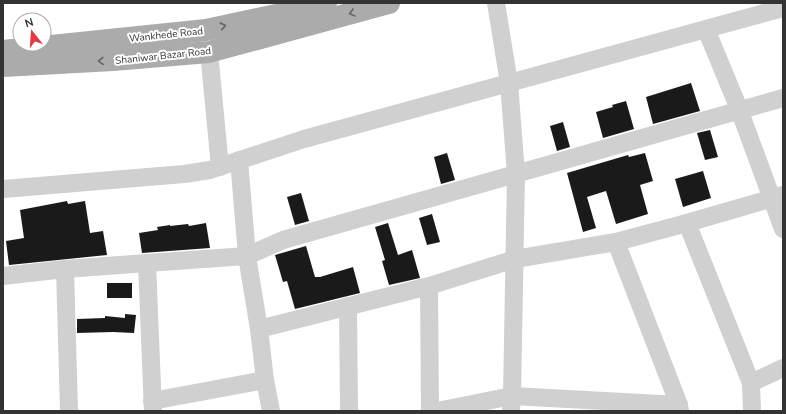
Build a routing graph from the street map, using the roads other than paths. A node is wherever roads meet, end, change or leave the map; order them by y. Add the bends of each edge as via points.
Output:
1 (326, 3) edge
2 (389, 3) edge
3 (496, 3) edge
4 (282, 8) edge
5 (783, 8) edge
6 (706, 29) junction
7 (3, 51) edge
8 (209, 52) junction
9 (3, 66) edge
10 (509, 83) junction
11 (783, 98) edge
12 (739, 109) junction
13 (239, 160) junction
14 (220, 166) junction
15 (516, 174) junction
16 (3, 189) edge
17 (777, 197) edge
18 (687, 224) junction
19 (783, 229) edge
20 (616, 242) junction
21 (247, 256) junction
22 (515, 259) junction
23 (147, 263) junction
24 (65, 269) junction
25 (3, 276) edge
26 (429, 286) junction
27 (348, 306) junction
28 (259, 329) junction
29 (783, 368) edge
30 (265, 380) junction
31 (751, 383) junction
32 (511, 404) edge
33 (153, 406) edge
34 (679, 408) edge
35 (69, 411) edge
36 (271, 411) edge
37 (349, 411) edge
38 (430, 411) edge
39 (437, 411) edge
40 (752, 411) edge

1 - 4 main road, Wankhede Road via 300,10
2 -> 8 main road, Shaniwar Bazar Road
3 - 10 street
7 -> 4 main road, Wankhede Road via 206,30
5 - 6 street
6 - 10 street
6 - 12 street
8 -> 9 main road, Shaniwar Bazar Road
8 - 14 street
10 - 13 street via 304,139
10 - 15 street
11 - 12 street
12 - 15 street
12 - 17 street
13 - 14 street
13 - 21 street
14 - 16 street via 184,174
15 - 21 street via 283,240
15 - 22 street
17 - 18 street
17 - 19 street
18 - 20 street
18 - 31 street
20 - 22 street
20 - 34 street
21 - 23 street
21 - 28 street
22 - 26 street
22 - 32 street
23 - 24 street
23 - 33 street
24 - 25 street
24 - 35 street
26 - 27 street
26 - 38 street
27 - 28 street
27 - 37 street
28 - 30 street
29 - 31 street
30 - 33 street
30 - 36 street
31 - 40 street
32 - 34 street
32 - 39 street

